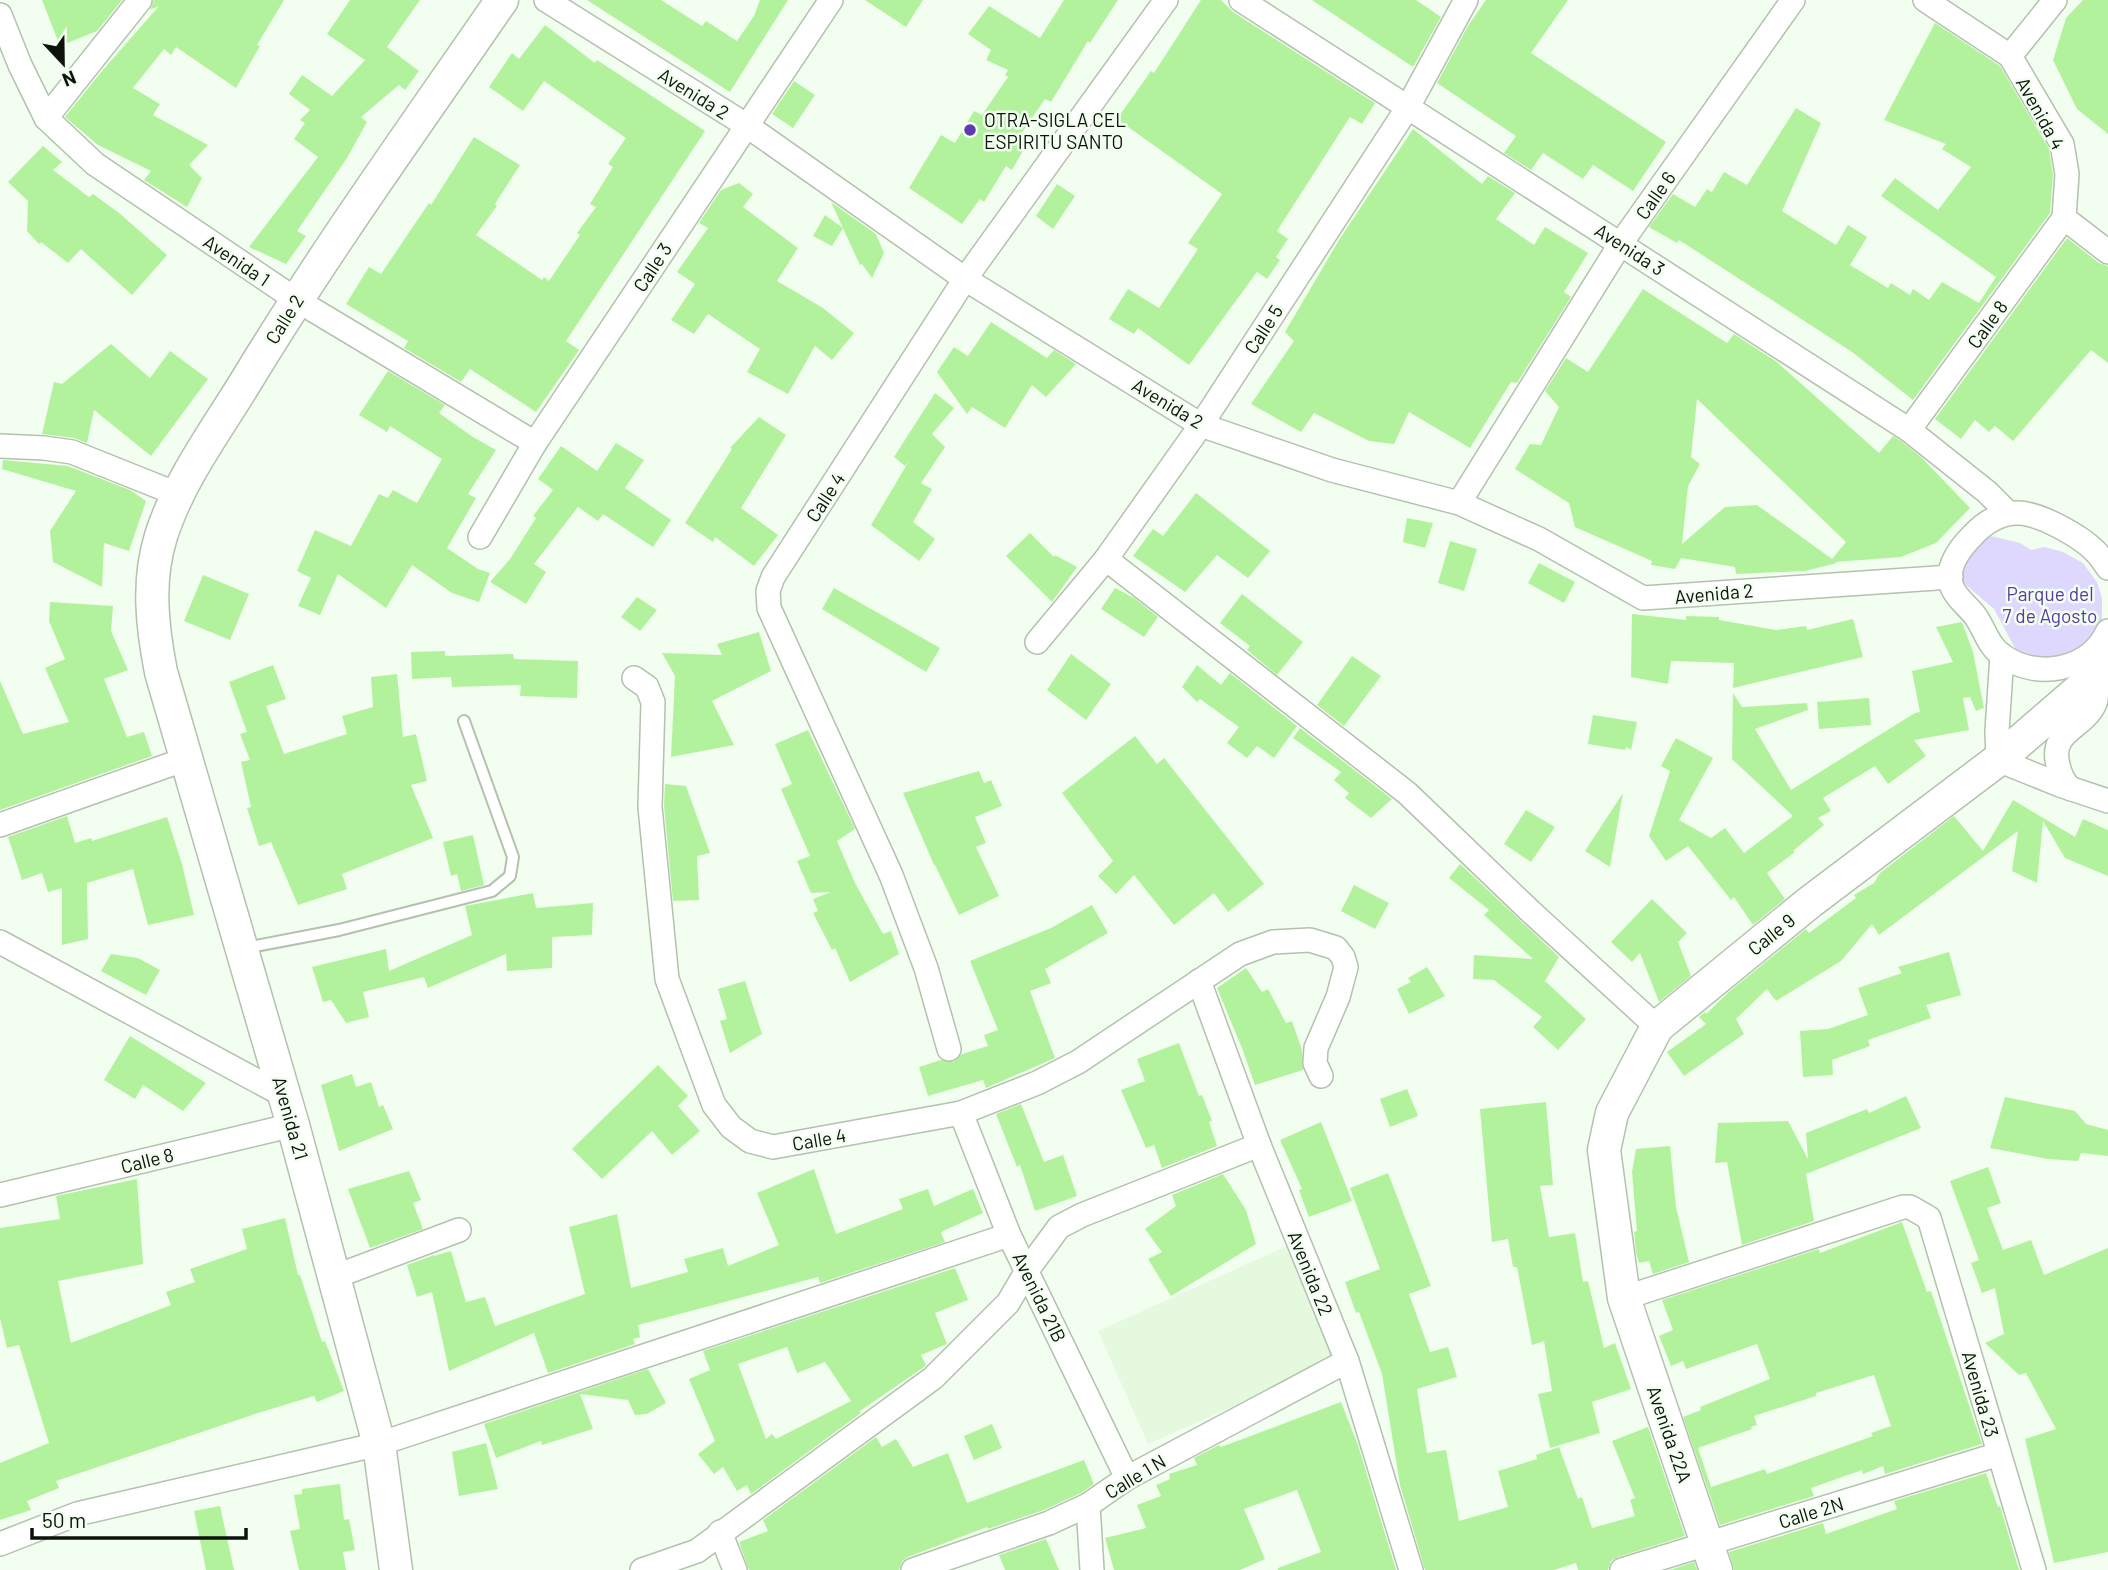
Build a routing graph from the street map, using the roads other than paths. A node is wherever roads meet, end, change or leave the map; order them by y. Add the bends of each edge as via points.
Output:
1 (140, 0) edge
2 (502, 0) edge
3 (546, 0) edge
4 (831, 0) edge
5 (1166, 0) edge
6 (1241, 0) edge
7 (1466, 0) edge
8 (1793, 0) edge
9 (1925, 0) edge
10 (2055, 0) edge
11 (0, 15) edge
12 (2010, 56) junction
13 (1408, 107) junction
14 (46, 118) junction
15 (746, 125) junction
16 (2064, 218) junction
17 (1621, 243) junction
18 (2108, 252) edge
19 (965, 279) junction
20 (295, 299) junction
21 (1200, 425) junction
22 (1909, 430) junction
23 (535, 443) junction
24 (0, 446) edge
25 (177, 494) junction
26 (1459, 503) junction
27 (2008, 513) junction
28 (480, 537) dead end
29 (1106, 559) junction
30 (2108, 568) edge
31 (1951, 577) junction
32 (1037, 642) dead end
33 (2002, 655) junction
34 (2102, 655) edge
35 (161, 672) joint
36 (634, 678) dead end
37 (464, 721) dead end
38 (186, 759) junction
39 (1997, 760) junction
40 (2071, 789) junction
41 (2108, 801) edge
42 (0, 825) edge
43 (0, 942) edge
44 (242, 949) junction
45 (1199, 981) junction
46 (1657, 1027) junction
47 (948, 1049) dead end
48 (1321, 1076) dead end
49 (289, 1110) junction
50 (961, 1113) junction
51 (1259, 1145) junction
52 (0, 1195) edge
53 (459, 1230) dead end
54 (1009, 1234) junction
55 (1028, 1269) junction
56 (334, 1277) junction
57 (1624, 1297) junction
58 (1347, 1362) junction
59 (379, 1444) junction
60 (1999, 1454) junction
61 (1127, 1478) junction
62 (1088, 1505) junction
63 (720, 1532) junction
64 (0, 1544) edge
65 (1711, 1557) edge
66 (396, 1570) edge
67 (642, 1570) edge
68 (735, 1570) edge
69 (914, 1570) edge
70 (1092, 1570) edge
71 (1411, 1570) edge
72 (1622, 1570) edge
73 (2034, 1570) edge

1 - 14 street
2 - 20 main road, Calle 2
3 - 15 street, Avenida 2
4 - 15 street, Calle 3
5 - 19 street, Calle 4
6 - 13 street, Avenida 3
7 - 13 street, Calle 5
8 - 17 street, Calle 6
9 - 12 street, Avenida 4
10 - 12 street
11 - 14 street, Avenida 1
12 - 16 street, Avenida 4 via 2062,144 2067,174
13 - 17 street, Avenida 3
13 - 21 street, Calle 5
14 - 20 street, Avenida 1 via 95,164
15 - 19 street, Avenida 2
15 - 23 street, Calle 3
16 - 18 street
16 - 22 street, Calle 8
17 - 22 street, Avenida 3
17 - 26 street, Calle 6
19 - 21 street, Avenida 2
19 - 47 street, Calle 4 via 768,591 769,608 891,875 926,968
20 - 23 street, Avenida 1
20 - 25 main road, Calle 2
21 - 26 street, Avenida 2 via 1332,470
21 - 29 street, Calle 5
22 - 27 street, Avenida 3
23 - 28 street, Calle 3
24 - 25 street via 72,452
25 - 35 main road, Calle 2 via 152,574 152,629
26 - 31 street, Avenida 2 via 1539,539 1643,598
27 - 30 street via 2028,513 2078,538 2096,551
27 - 31 street via 1979,529 1965,544 1950,570
29 - 32 street, Calle 5
29 - 46 street via 1407,793
31 - 33 street via 1952,588
33 - 34 street via 2025,667 2081,682
33 - 39 street
34 - 39 main road, Calle 9
34 - 40 street via 2095,703 2057,746 2060,773
35 - 38 main road, Avenida 21
36 - 50 street, Calle 4 via 646,687 653,702 650,807 667,979 714,1105 731,1127 750,1141 774,1147
37 - 44 lane via 513,857 510,876 492,891
38 - 42 street
38 - 44 main road, Avenida 21
39 - 40 street
39 - 46 main road, Calle 9 via 1810,902
40 - 41 street
43 - 49 street
44 - 49 main road, Avenida 21
45 - 48 street, Calle 4 via 1240,954 1273,942 1310,940 1336,948 1346,967 1316,1048 1315,1063
45 - 50 street, Calle 4 via 1078,1062
45 - 51 street, Avenida 22
46 - 57 main road, Calle 9 via 1612,1113 1604,1150
49 - 52 street, Calle 8
49 - 56 main road, Avenida 21
50 - 54 street, Avenida 21B
51 - 55 street via 1059,1227
51 - 58 street, Avenida 22
53 - 56 street
54 - 55 street, Avenida 21B
54 - 59 street
55 - 61 street, Avenida 21B
55 - 63 street via 1008,1303 933,1378
56 - 59 main road, Avenida 21
57 - 60 street, Avenida 23 via 1910,1207 1929,1218
57 - 65 main road, Avenida 22A
58 - 61 street, Calle 1 N
58 - 71 street, Avenida 22
59 - 64 street via 77,1514
59 - 66 main road, Avenida 21
60 - 65 street, Calle 2N
60 - 73 street, Avenida 23
61 - 62 street, Calle 1 N
62 - 69 street, Calle 1 N
62 - 70 street
63 - 67 street via 697,1550
63 - 68 street
65 - 72 street, Calle 2N

